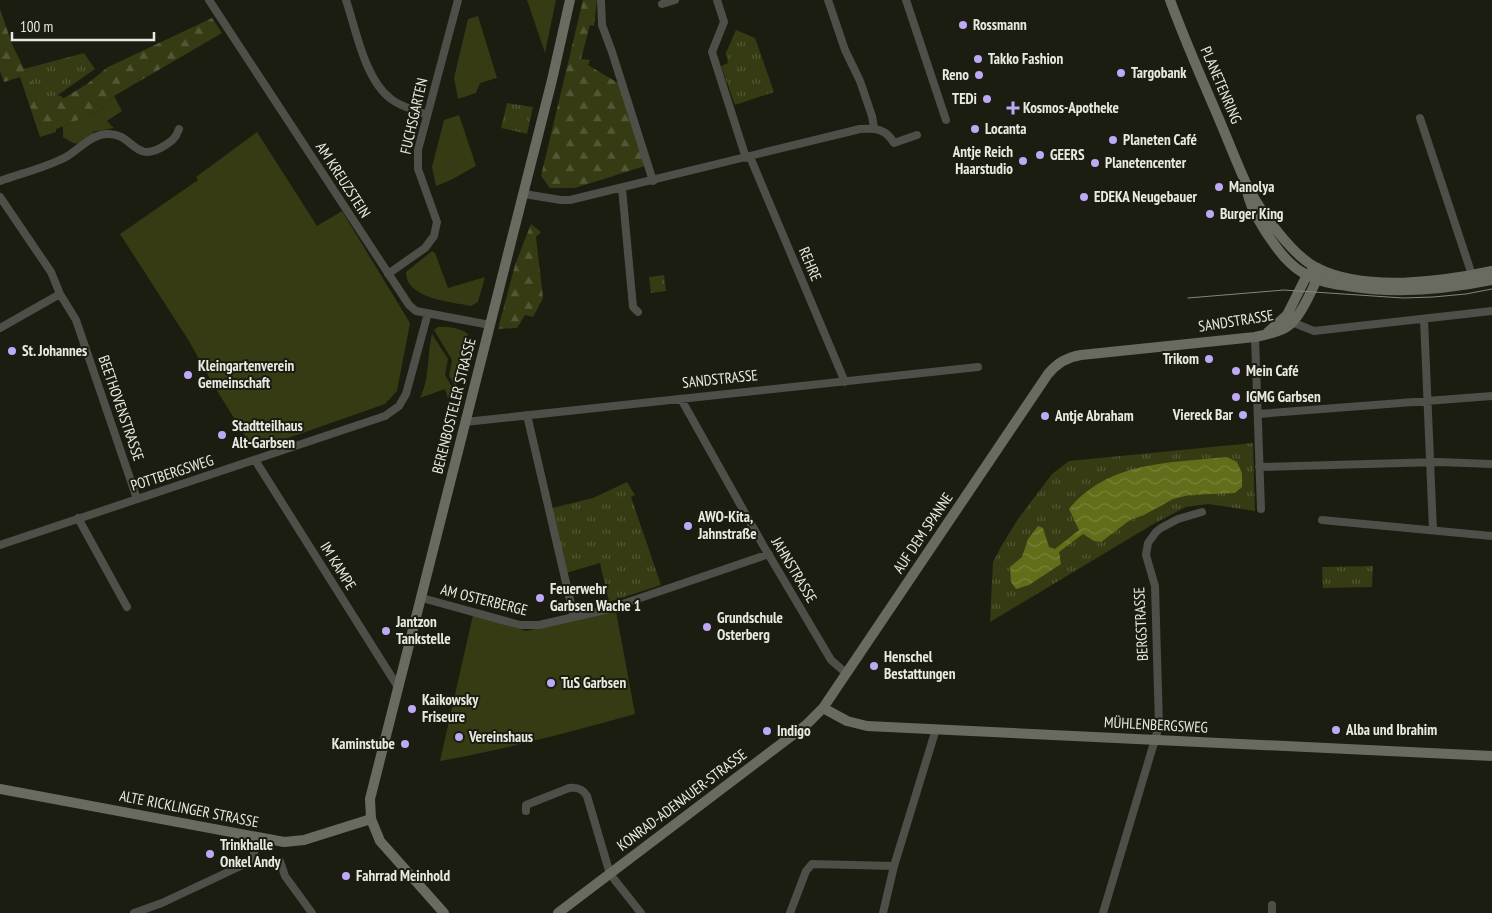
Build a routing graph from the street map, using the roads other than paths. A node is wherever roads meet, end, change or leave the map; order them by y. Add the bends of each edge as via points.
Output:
1 (209, 0) edge
2 (346, 0) edge
3 (458, 0) edge
4 (570, 0) edge
5 (601, 0) edge
6 (675, 0) edge
7 (717, 0) edge
8 (828, 0) edge
9 (906, 0) edge
10 (1174, 1) edge
11 (662, 4) dead end
12 (427, 115) junction
13 (1420, 118) dead end
14 (946, 120) dead end
15 (874, 128) junction
16 (178, 129) dead end
17 (917, 135) dead end
18 (748, 157) junction
19 (0, 181) edge
20 (654, 181) junction
21 (1246, 182) junction
22 (622, 188) junction
23 (524, 194) junction
24 (0, 198) edge
25 (1318, 268) junction
26 (1492, 271) edge
27 (388, 274) junction
28 (1307, 275) junction
29 (1317, 280) junction
30 (1471, 280) junction
31 (1492, 280) edge
32 (60, 294) junction
33 (1492, 311) edge
34 (638, 312) dead end
35 (428, 313) junction
36 (1424, 319) junction
37 (1294, 322) junction
38 (490, 325) junction
39 (0, 328) edge
40 (1266, 334) junction
41 (1255, 337) junction
42 (978, 367) dead end
43 (1048, 374) joint
44 (845, 382) junction
45 (1492, 396) edge
46 (681, 398) junction
47 (1428, 400) junction
48 (1258, 414) junction
49 (527, 416) junction
50 (465, 422) junction
51 (255, 460) junction
52 (1429, 463) junction
53 (1492, 464) edge
54 (1259, 467) junction
55 (137, 499) junction
56 (1260, 509) dead end
57 (1202, 512) dead end
58 (78, 518) junction
59 (1322, 520) dead end
60 (1433, 530) junction
61 (1492, 536) edge
62 (0, 545) edge
63 (768, 554) junction
64 (422, 598) junction
65 (127, 607) dead end
66 (574, 617) junction
67 (846, 672) junction
68 (398, 687) junction
69 (823, 708) junction
70 (936, 729) junction
71 (1155, 740) junction
72 (1492, 756) edge
73 (0, 789) edge
74 (526, 811) dead end
75 (370, 819) junction
76 (257, 837) junction
77 (280, 861) dead end
78 (894, 866) junction
79 (610, 874) junction
80 (134, 913) edge
81 (312, 913) edge
82 (444, 913) edge
83 (558, 913) edge
84 (641, 913) edge
85 (790, 913) edge
86 (883, 913) edge
87 (1102, 913) edge

1 - 27 street, AM KREUZSTEIN
2 - 12 street via 375,82 391,99
3 - 12 street, FUCHSGARTEN
4 - 23 street, BERENBOSTELER STRASSE
5 - 20 street via 602,25
6 - 11 street
7 - 18 street, REHRE via 724,22 712,52
8 - 15 street via 860,81
9 - 14 street
10 - 21 street, PLANETENRING
12 - 27 street, FUCHSGARTEN via 417,162 437,222 434,236 424,248
13 - 30 street
15 - 17 street via 884,131 894,143
15 - 18 street
16 - 19 street via 174,140 151,153 141,152 120,136 103,134 48,165
18 - 20 street
18 - 44 street, REHRE
20 - 22 street
21 - 25 street, PLANETENRING via 1291,247
21 - 28 street, PLANETENRING via 1248,200 1277,248
22 - 23 street via 570,200
22 - 34 street via 633,307
23 - 38 street, BERENBOSTELER STRASSE
24 - 32 street, BEETHOVENSTRASSE via 51,272
25 - 28 street
25 - 29 street
25 - 30 street, PLANETENRING via 1342,277 1380,282
26 - 30 street, PLANETENRING
27 - 35 street, AM KREUZSTEIN via 409,305 416,311
28 - 29 street, PLANETENRING
28 - 40 street via 1288,315
29 - 30 street, PLANETENRING via 1358,288 1407,291 1440,289
29 - 37 street
30 - 31 street, PLANETENRING
32 - 39 street
32 - 55 street, BEETHOVENSTRASSE via 76,320
33 - 36 street, SANDSTRASSE
35 - 38 street, AM KREUZSTEIN
35 - 51 street, POTTBERGSWEG via 406,394 393,412
36 - 37 street, SANDSTRASSE via 1314,331
36 - 47 street
37 - 40 street, SANDSTRASSE via 1282,330
38 - 50 street, BERENBOSTELER STRASSE
40 - 41 street, SANDSTRASSE
41 - 43 street, SANDSTRASSE via 1074,356 1060,362
41 - 48 street
42 - 44 street, SANDSTRASSE
43 - 67 street, AUF DEM SPANNE
44 - 46 street, SANDSTRASSE
45 - 47 street
46 - 49 street, SANDSTRASSE
46 - 63 street, JAHNSTRASSE
47 - 48 street
47 - 52 street
48 - 54 street
49 - 50 street, SANDSTRASSE
49 - 66 street
50 - 64 street, BERENBOSTELER STRASSE
51 - 55 street, POTTBERGSWEG
51 - 68 street, IM KAMPE
52 - 53 street
52 - 54 street
52 - 60 street
54 - 56 street
55 - 58 street, POTTBERGSWEG
57 - 71 street, BERGSTRASSE via 1161,528 1150,538 1146,549 1155,586 1159,726
58 - 62 street, POTTBERGSWEG
58 - 65 street
59 - 60 street
60 - 61 street
63 - 66 street, AM OSTERBERGE via 606,610
63 - 67 street, JAHNSTRASSE via 831,660
64 - 66 street, AM OSTERBERGE via 526,626
64 - 68 street, BERENBOSTELER STRASSE
67 - 69 street, AUF DEM SPANNE
68 - 75 street, BERENBOSTELER STRASSE via 371,793
69 - 70 street, MÜHLENBERGSWEG via 854,724
69 - 79 street, KONRAD-ADENAUER-STRASSE via 806,725
70 - 71 street, MÜHLENBERGSWEG
70 - 78 street
71 - 72 street, MÜHLENBERGSWEG
71 - 87 street, BERGSTRASSE
73 - 76 street, ALTE RICKLINGER STRASSE
74 - 79 street via 526,805 569,788 584,791
75 - 76 street, ALTE RICKLINGER STRASSE via 295,842
75 - 82 street via 384,847
76 - 80 street via 252,858 247,863
77 - 81 street via 285,876
78 - 85 street via 812,864 806,871
78 - 86 street
79 - 83 street, KONRAD-ADENAUER-STRASSE
79 - 84 street

